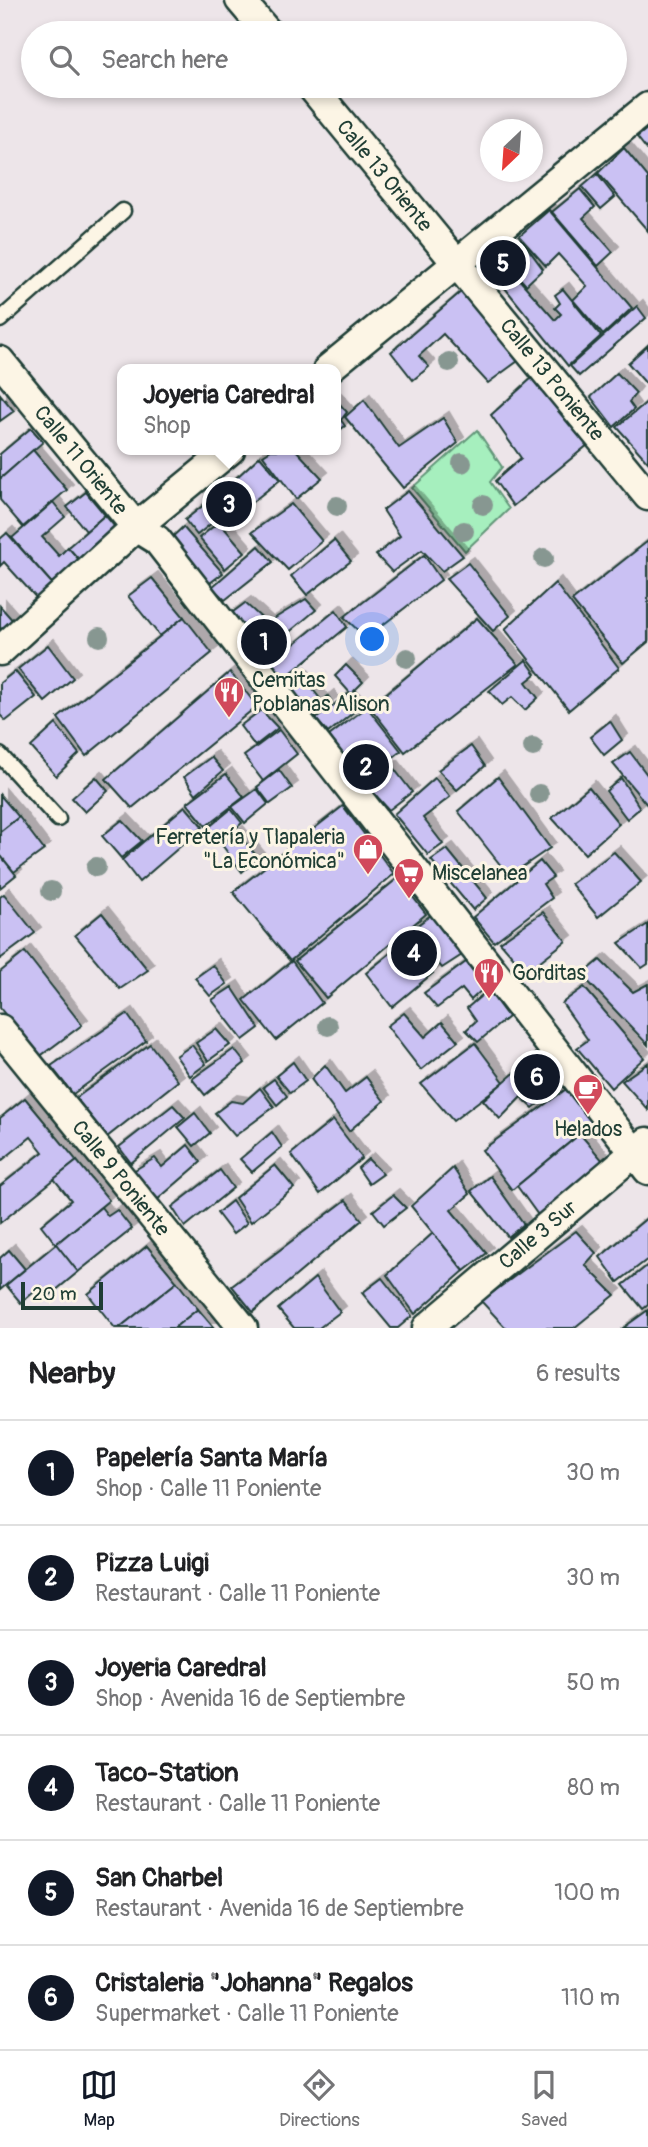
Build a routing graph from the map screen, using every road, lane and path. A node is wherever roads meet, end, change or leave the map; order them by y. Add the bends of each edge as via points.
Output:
1 (240, 0) edge
2 (258, 21) edge
3 (321, 98) edge
4 (648, 107) edge
5 (123, 211) dead end
6 (457, 263) junction
7 (0, 320) edge
8 (0, 361) edge
9 (334, 364) edge
10 (224, 455) edge
11 (648, 496) edge
12 (136, 527) junction
13 (0, 651) edge
14 (0, 755) edge
15 (58, 819) dead end
16 (0, 1029) edge
17 (643, 1155) edge
18 (243, 1328) edge
19 (427, 1328) edge

1 - 2 street
3 - 6 street, Calle 13 Oriente
4 - 6 street
5 - 7 lane
6 - 9 street
6 - 11 street, Calle 13 Poniente
8 - 12 street, Calle 11 Oriente
10 - 12 street
12 - 13 street
12 - 17 street, Calle 11 Oriente via 157,540
14 - 15 lane
16 - 18 street, Calle 9 Poniente
17 - 19 street, Calle 3 Sur

